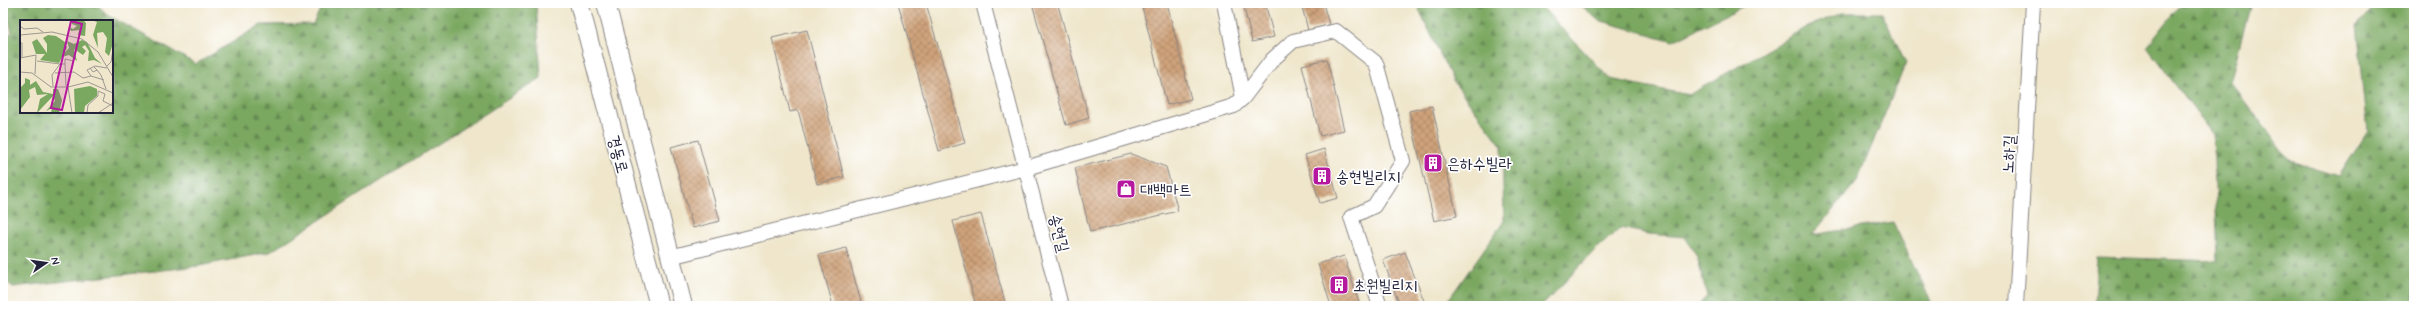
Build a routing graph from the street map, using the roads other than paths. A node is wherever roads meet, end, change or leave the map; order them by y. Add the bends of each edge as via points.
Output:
1 (579, 3) edge
2 (606, 3) edge
3 (983, 3) edge
4 (1224, 3) edge
5 (2033, 3) edge
6 (1243, 98) junction
7 (1026, 168) junction
8 (670, 257) junction
9 (659, 306) edge
10 (683, 306) edge
11 (1060, 306) edge
12 (1380, 306) edge
13 (2016, 306) edge

1 - 9 street, 경동로
2 - 8 street, 경동로
3 - 7 street, 송현길
4 - 6 street
5 - 13 street, 노하길
6 - 7 street via 1234,106
6 - 12 street via 1272,60 1294,41 1336,31 1376,63 1403,161 1374,206 1351,217
7 - 8 street
7 - 11 street, 송현길
8 - 10 street, 경동로

